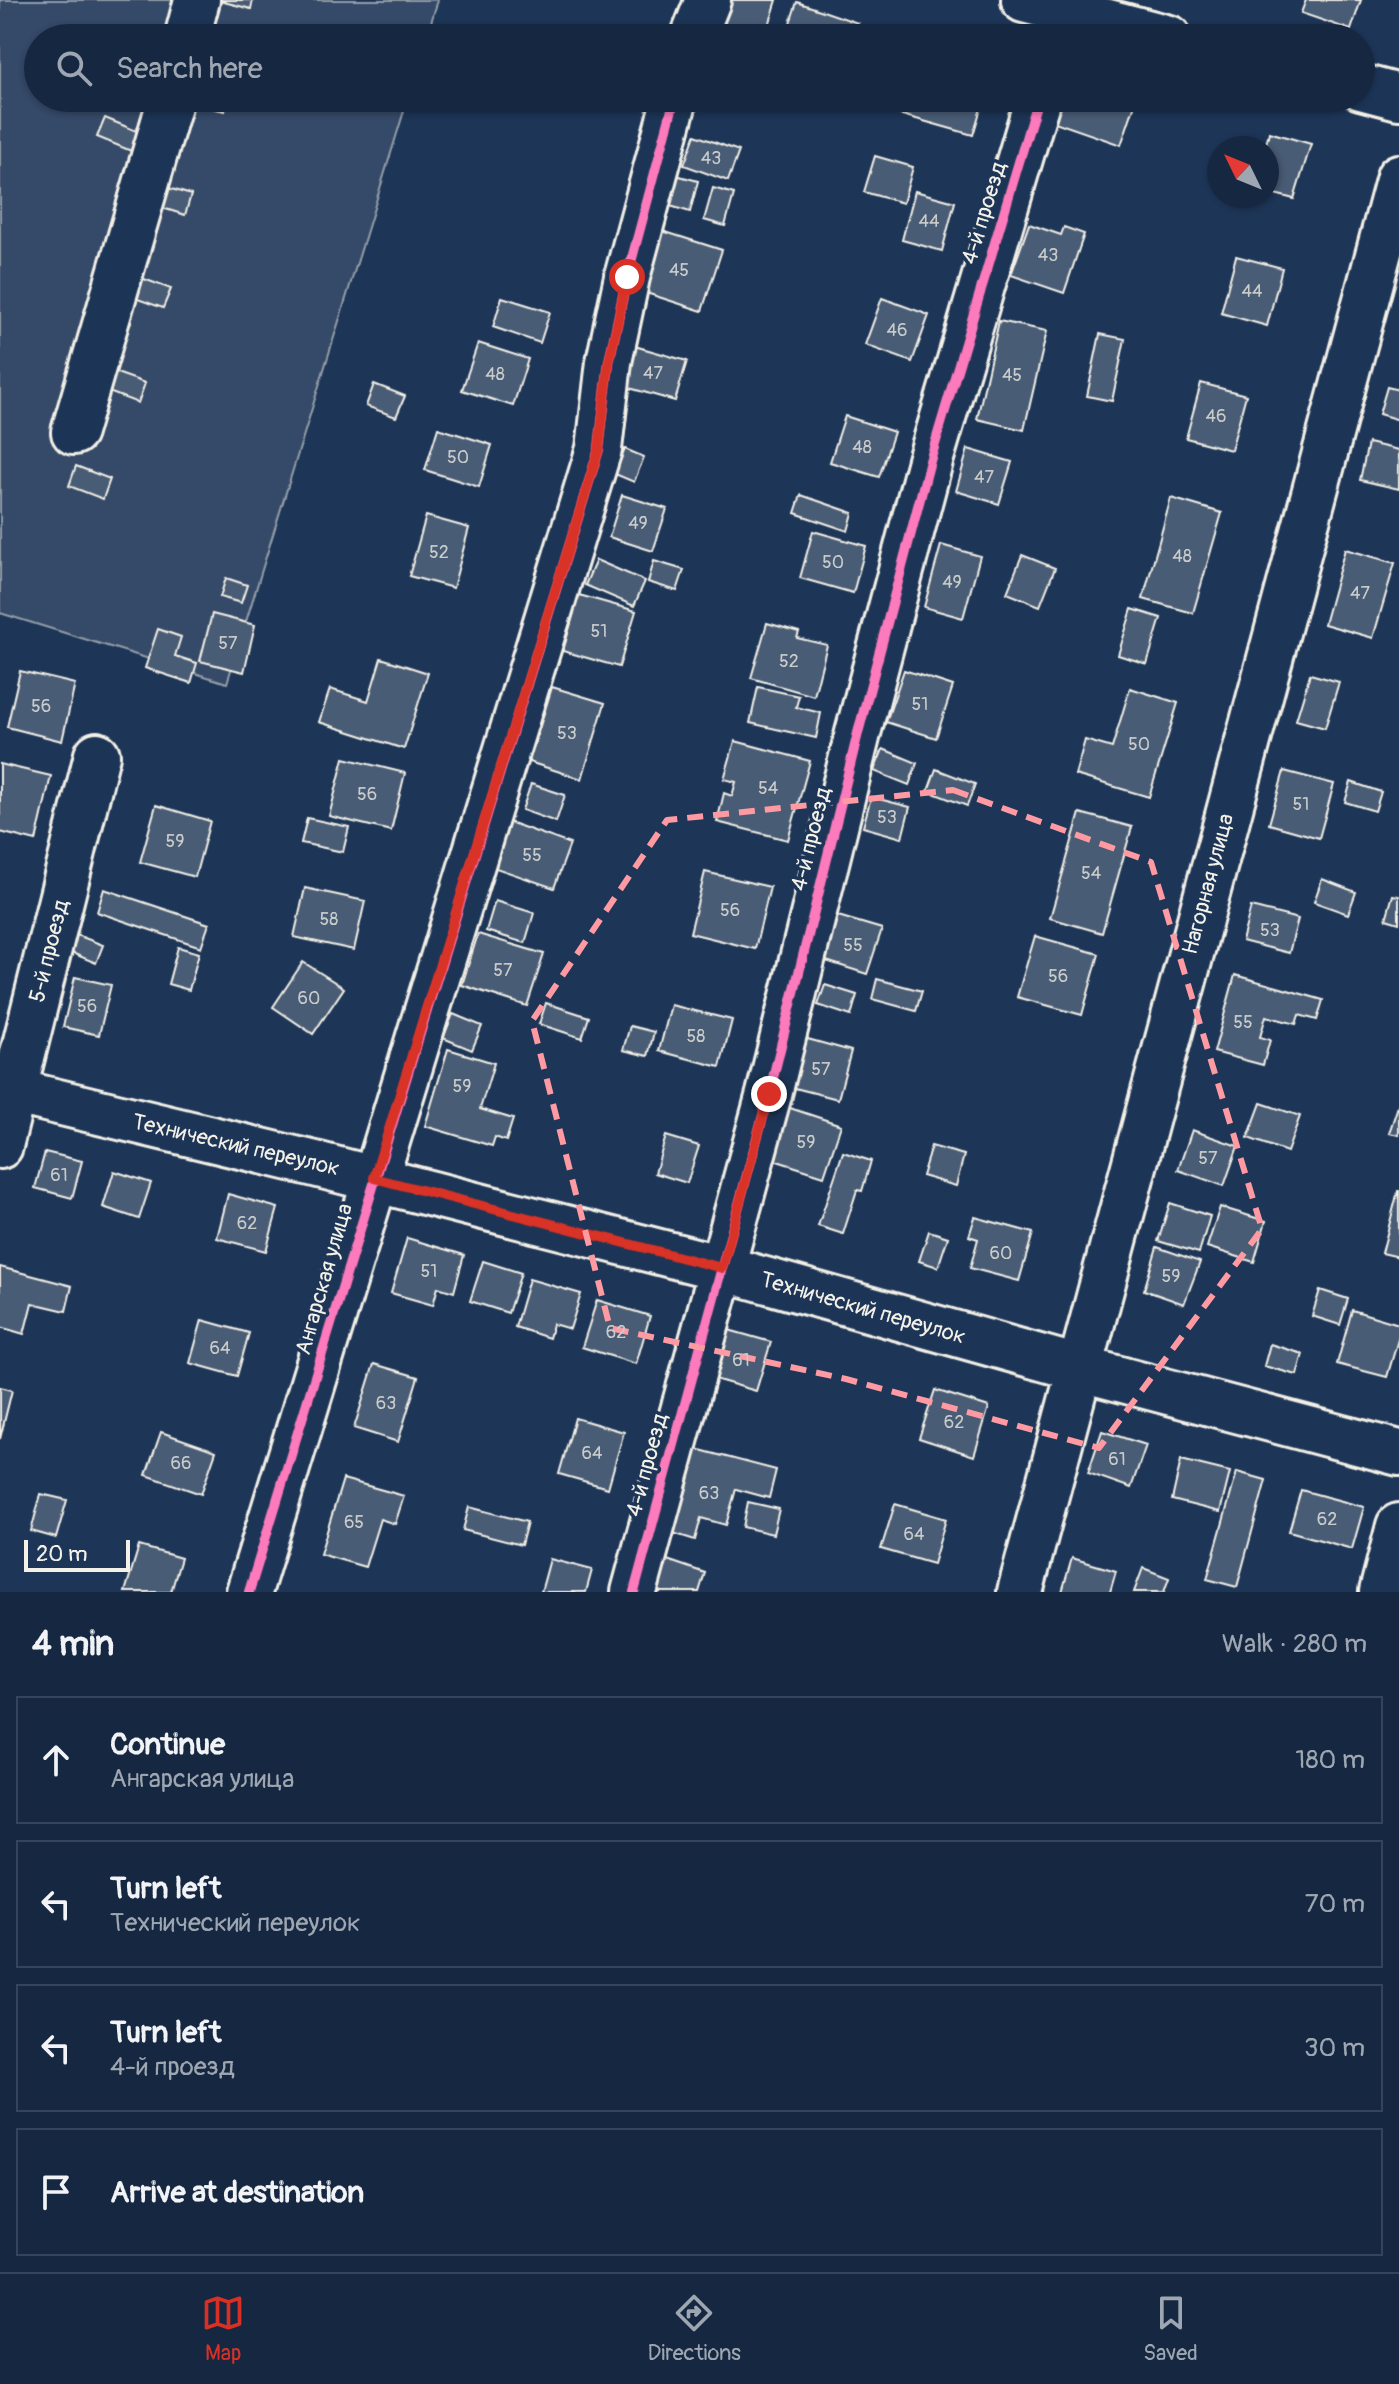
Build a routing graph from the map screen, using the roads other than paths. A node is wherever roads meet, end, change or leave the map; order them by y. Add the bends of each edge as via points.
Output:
1 (197, 0) edge
2 (708, 0) edge
3 (1052, 12) edge
4 (191, 24) edge
5 (699, 24) edge
6 (1106, 24) edge
7 (1375, 91) edge
8 (1399, 97) edge
9 (167, 112) edge
10 (671, 112) edge
11 (1034, 112) edge
12 (1399, 177) edge
13 (74, 432) dead end
14 (97, 755) dead end
15 (7, 1090) edge
16 (0, 1146) edge
17 (374, 1178) junction
18 (722, 1268) junction
19 (1078, 1368) junction
20 (1399, 1453) edge
21 (1399, 1526) edge
22 (249, 1592) edge
23 (634, 1592) edge
24 (1020, 1592) edge
25 (1382, 1592) edge

1 - 4 street
2 - 5 street
3 - 6 street
7 - 8 street
9 - 13 street
10 - 17 street, Ангарская улица via 627,277 609,362 599,449
11 - 18 street, 4-й проезд via 930,461
12 - 19 street, Нагорная улица
14 - 15 street, 5-й проезд
15 - 16 street, 5-й проезд
15 - 17 street, Технический переулок
17 - 18 street, Технический переулок
17 - 22 street, Ангарская улица
18 - 19 street, Технический переулок
18 - 23 street, 4-й проезд
19 - 20 street, Технический переулок
19 - 24 street, Нагорная улица
21 - 25 street

